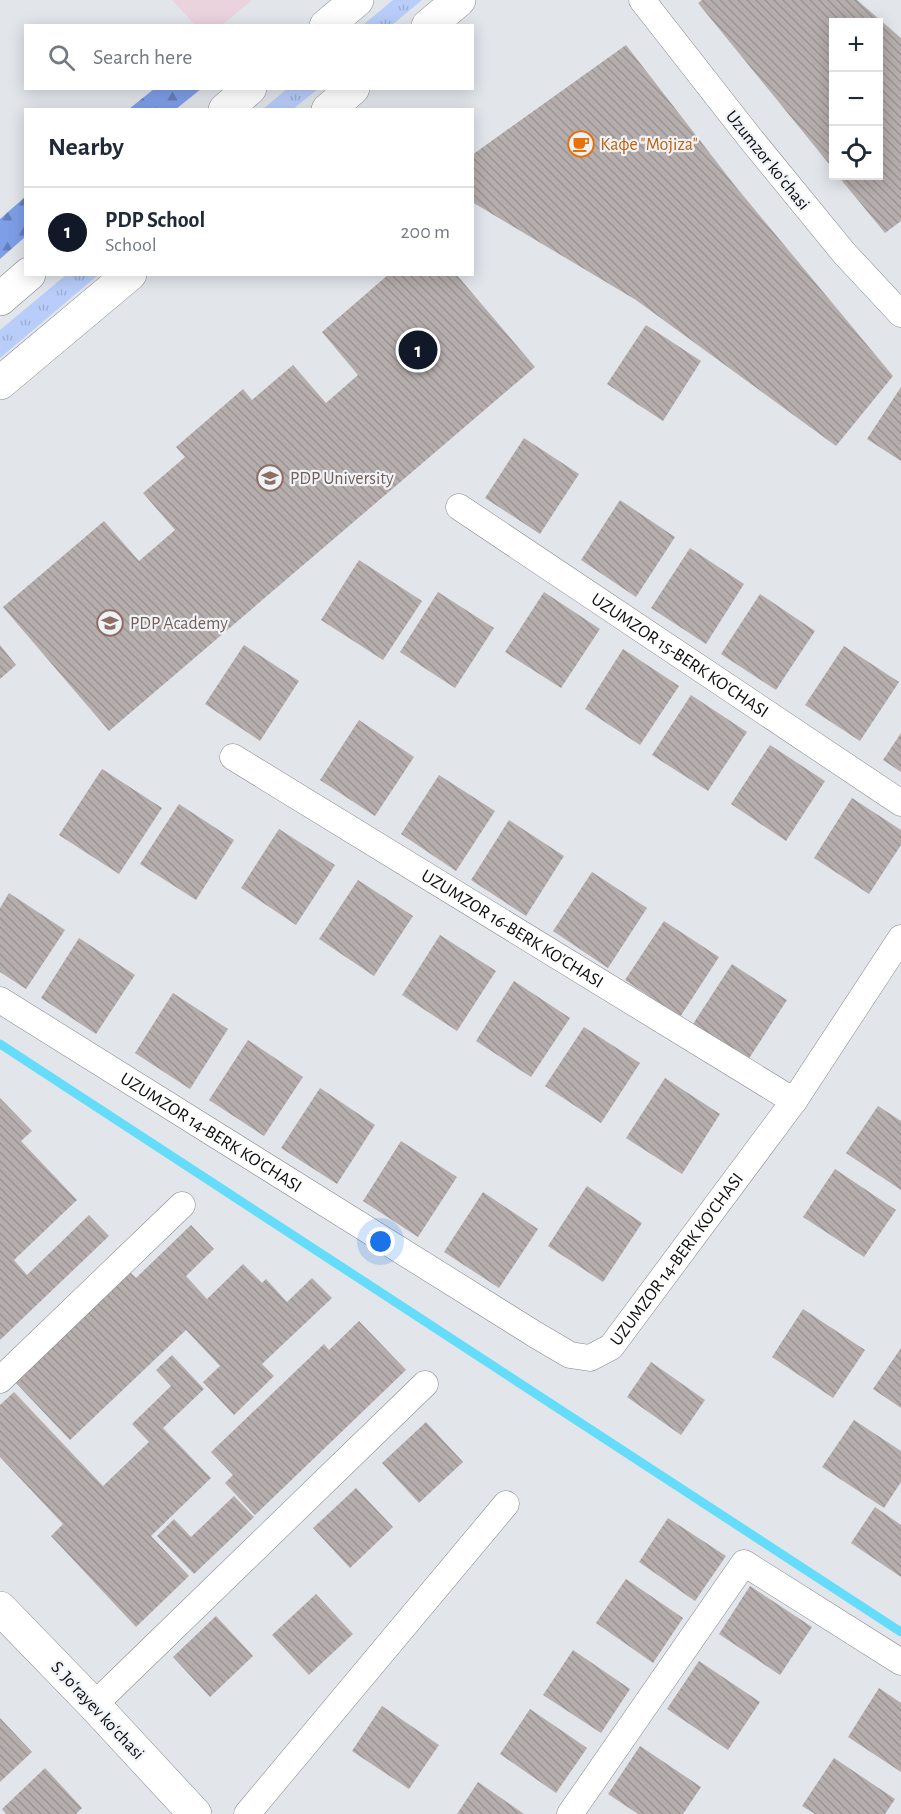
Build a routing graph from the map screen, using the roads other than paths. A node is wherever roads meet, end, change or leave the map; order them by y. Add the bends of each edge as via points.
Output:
1 (357, 0) edge
2 (459, 0) edge
3 (642, 0) edge
4 (328, 24) edge
5 (430, 24) edge
6 (248, 90) edge
7 (351, 90) edge
8 (227, 108) edge
9 (330, 108) edge
10 (27, 276) edge
11 (128, 276) edge
12 (0, 299) edge
13 (901, 314) edge
14 (0, 382) edge
15 (459, 507) dead end
16 (233, 758) dead end
17 (901, 803) edge
18 (901, 938) edge
19 (0, 1000) edge
20 (794, 1101) junction
21 (182, 1205) dead end
22 (0, 1380) edge
23 (425, 1384) dead end
24 (506, 1504) dead end
25 (0, 1608) edge
26 (901, 1662) edge
27 (94, 1705) junction
28 (195, 1814) edge
29 (247, 1814) edge
30 (570, 1814) edge

1 - 4 main road
2 - 5 main road
3 - 13 street, Uzumzor koʻchasi via 844,253
6 - 8 main road
7 - 9 main road
10 - 12 main road
11 - 14 main road
15 - 17 street, UZUMZOR 15-BERK KO'CHASI
16 - 20 street, UZUMZOR 16-BERK KO'CHASI
18 - 20 street, UZUMZOR 14-BERK KO'CHASI
19 - 20 street, UZUMZOR 14-BERK KO'CHASI via 536,1335 570,1355 590,1358 610,1347
21 - 22 street
23 - 27 street
24 - 29 street
25 - 27 main road, S. Joʻrayev koʻchasi
26 - 30 street via 744,1563
27 - 28 main road, S. Joʻrayev koʻchasi

